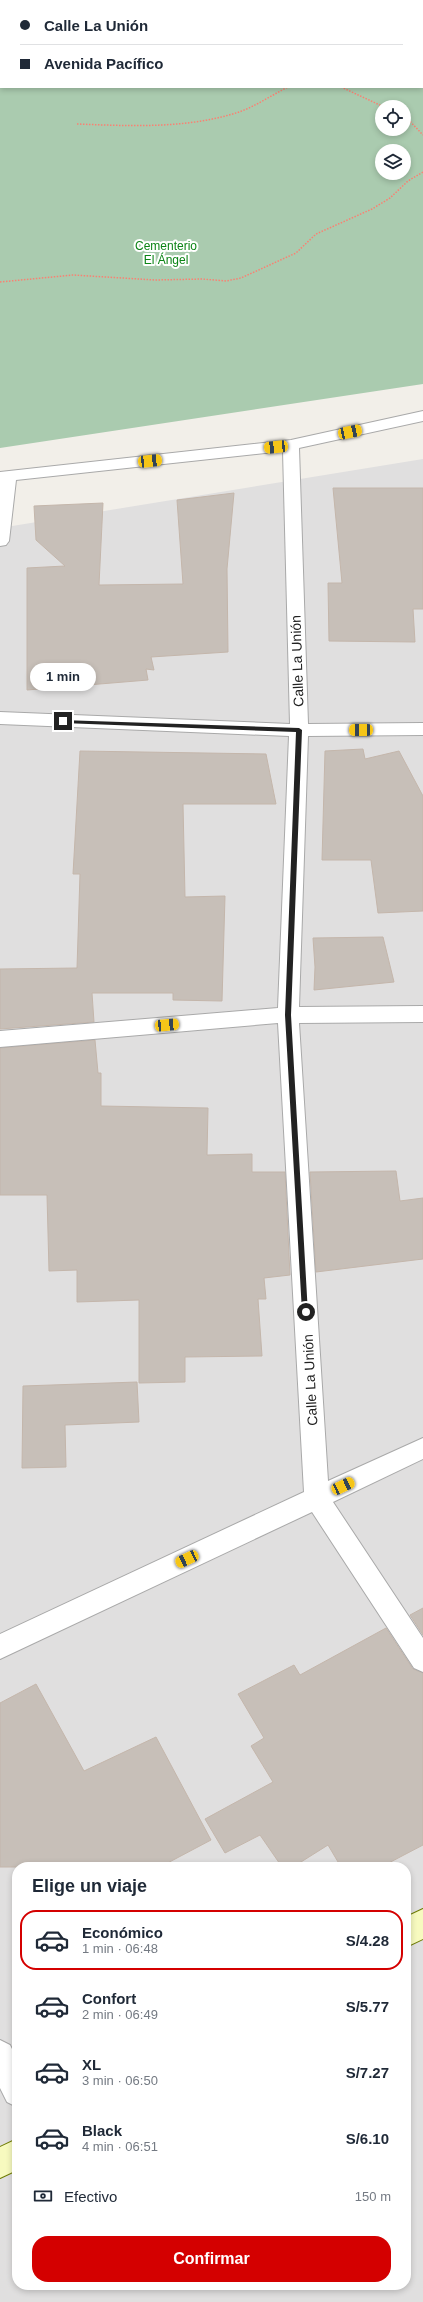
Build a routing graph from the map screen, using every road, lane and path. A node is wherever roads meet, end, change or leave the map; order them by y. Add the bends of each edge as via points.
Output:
1 (286, 88) edge
2 (343, 88) edge
3 (375, 103) edge
4 (411, 122) edge
5 (77, 124) dead end
6 (423, 135) edge
7 (423, 172) edge
8 (0, 282) edge
9 (423, 416) edge
10 (291, 445) junction
11 (4, 477) edge
12 (0, 541) edge
13 (0, 718) edge
14 (299, 730) junction
15 (423, 730) edge
16 (423, 1014) edge
17 (288, 1015) junction
18 (0, 1039) edge
19 (423, 1448) edge
20 (317, 1499) junction
21 (0, 1647) edge
22 (423, 1660) edge
23 (423, 1923) edge
24 (411, 1930) edge
25 (0, 2055) edge
26 (12, 2081) edge
27 (12, 2157) edge
28 (0, 2163) edge

1 - 5 path via 240,112 193,124
2 - 3 path
4 - 6 path
7 - 8 path via 372,210 316,234 296,252 241,278 226,281 155,280 73,275
9 - 10 street
10 - 11 street
10 - 14 street, Calle La Unión
11 - 12 street
13 - 14 street
14 - 15 street
14 - 17 street, Calle La Unión
16 - 17 street
17 - 18 street
17 - 20 street, Calle La Unión
19 - 20 street
20 - 21 street
20 - 22 street, Calle La Unión
23 - 24 street
25 - 26 street
27 - 28 street

